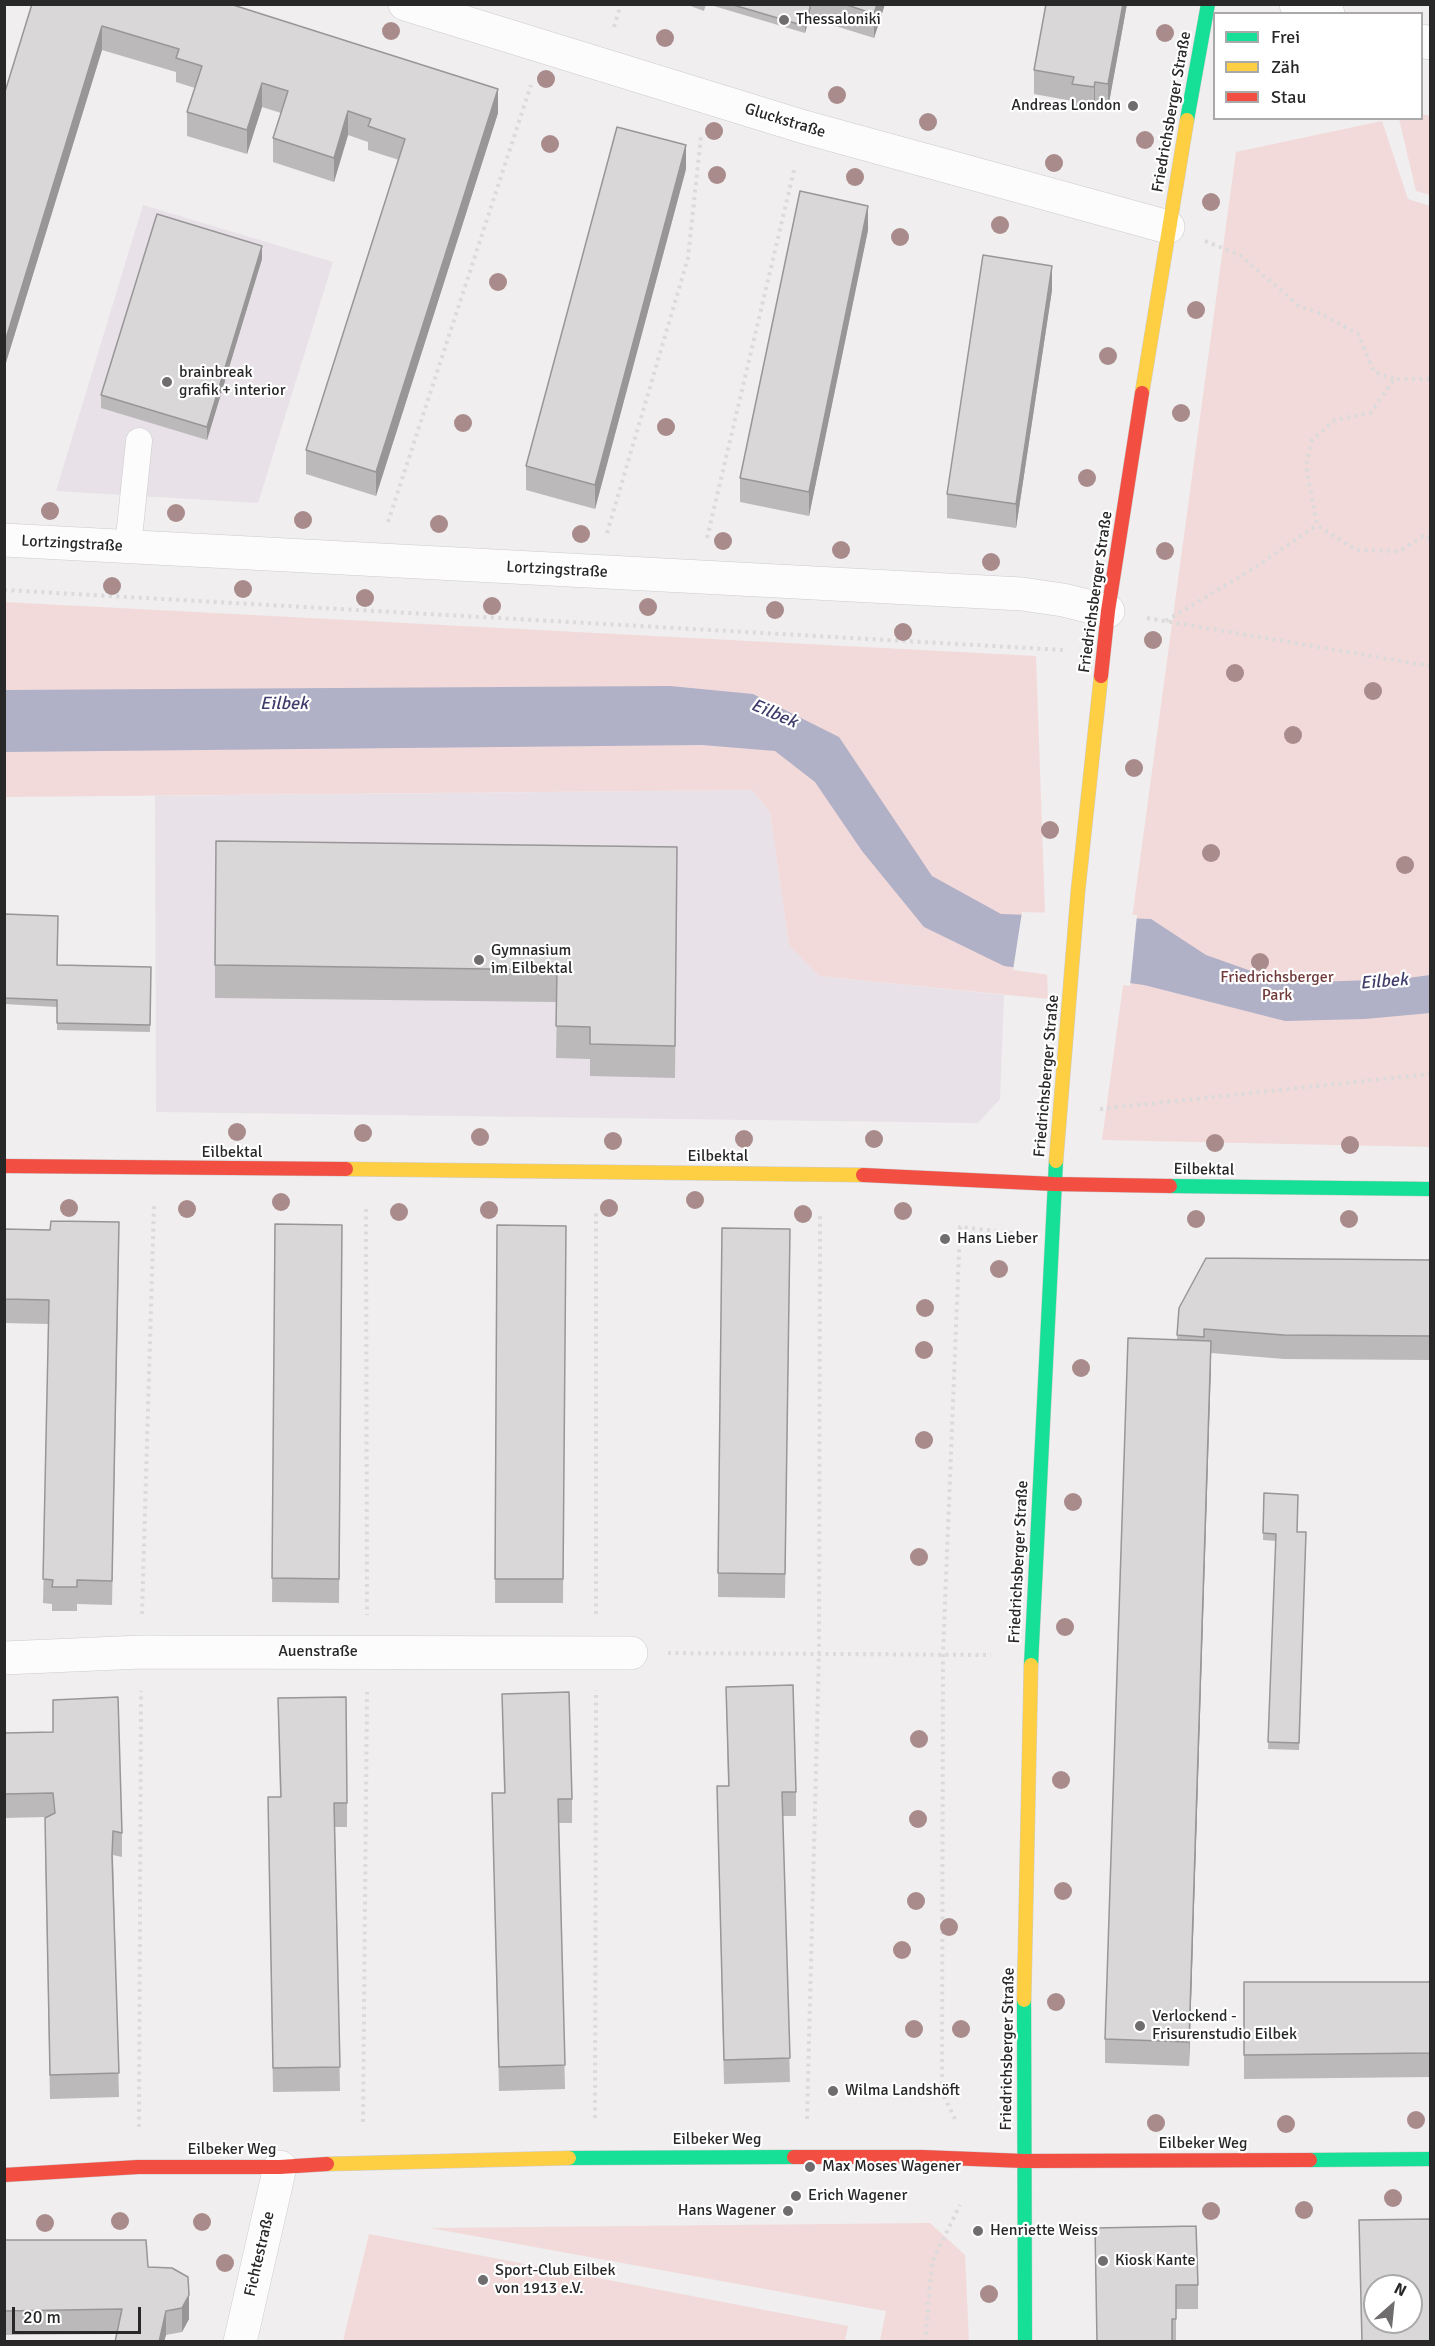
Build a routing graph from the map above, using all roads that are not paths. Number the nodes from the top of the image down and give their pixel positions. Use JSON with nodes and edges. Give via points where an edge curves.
{"nodes":[{"id":1,"x":405,"y":4,"type":"edge"},
{"id":2,"x":1208,"y":4,"type":"edge"},
{"id":3,"x":1296,"y":4,"type":"edge"},
{"id":4,"x":1322,"y":12,"type":"edge"},
{"id":5,"x":1168,"y":227,"type":"junction"},
{"id":6,"x":139,"y":441,"type":"dead end"},
{"id":7,"x":4,"y":540,"type":"edge"},
{"id":8,"x":128,"y":547,"type":"junction"},
{"id":9,"x":1108,"y":611,"type":"junction"},
{"id":10,"x":4,"y":1166,"type":"edge"},
{"id":11,"x":1054,"y":1184,"type":"junction"},
{"id":12,"x":1431,"y":1189,"type":"edge"},
{"id":13,"x":631,"y":1653,"type":"road end"},
{"id":14,"x":4,"y":1658,"type":"edge"},
{"id":15,"x":1431,"y":2159,"type":"edge"},
{"id":16,"x":1024,"y":2161,"type":"junction"},
{"id":17,"x":280,"y":2167,"type":"junction"},
{"id":18,"x":4,"y":2175,"type":"edge"},
{"id":19,"x":240,"y":2342,"type":"edge"},
{"id":20,"x":1025,"y":2342,"type":"edge"}],
"edges":[{"from":1,"to":5,"type":"street","name":"Gluckstraße","via":[[804,127]]},
{"from":2,"to":5,"type":"street","name":"Friedrichsberger Straße"},
{"from":3,"to":4,"type":"street"},
{"from":5,"to":9,"type":"street","name":"Friedrichsberger Straße"},
{"from":6,"to":8,"type":"lane"},
{"from":7,"to":8,"type":"street","name":"Lortzingstraße"},
{"from":8,"to":9,"type":"street","name":"Lortzingstraße","via":[[1022,594]]},
{"from":9,"to":11,"type":"street","name":"Friedrichsberger Straße","via":[[1078,891]]},
{"from":10,"to":11,"type":"street","name":"Eilbektal","via":[[820,1173]]},
{"from":11,"to":12,"type":"street","name":"Eilbektal"},
{"from":11,"to":16,"type":"street","name":"Friedrichsberger Straße","via":[[1031,1656]]},
{"from":13,"to":14,"type":"street","name":"Auenstraße","via":[[141,1652]]},
{"from":15,"to":16,"type":"street","name":"Eilbeker Weg"},
{"from":16,"to":17,"type":"street","name":"Eilbeker Weg","via":[[806,2156],[362,2162]]},
{"from":16,"to":20,"type":"street","name":"Friedrichsberger Straße"},
{"from":17,"to":18,"type":"street","name":"Eilbeker Weg","via":[[138,2167]]},
{"from":17,"to":19,"type":"street","name":"Fichtestraße"}]}
